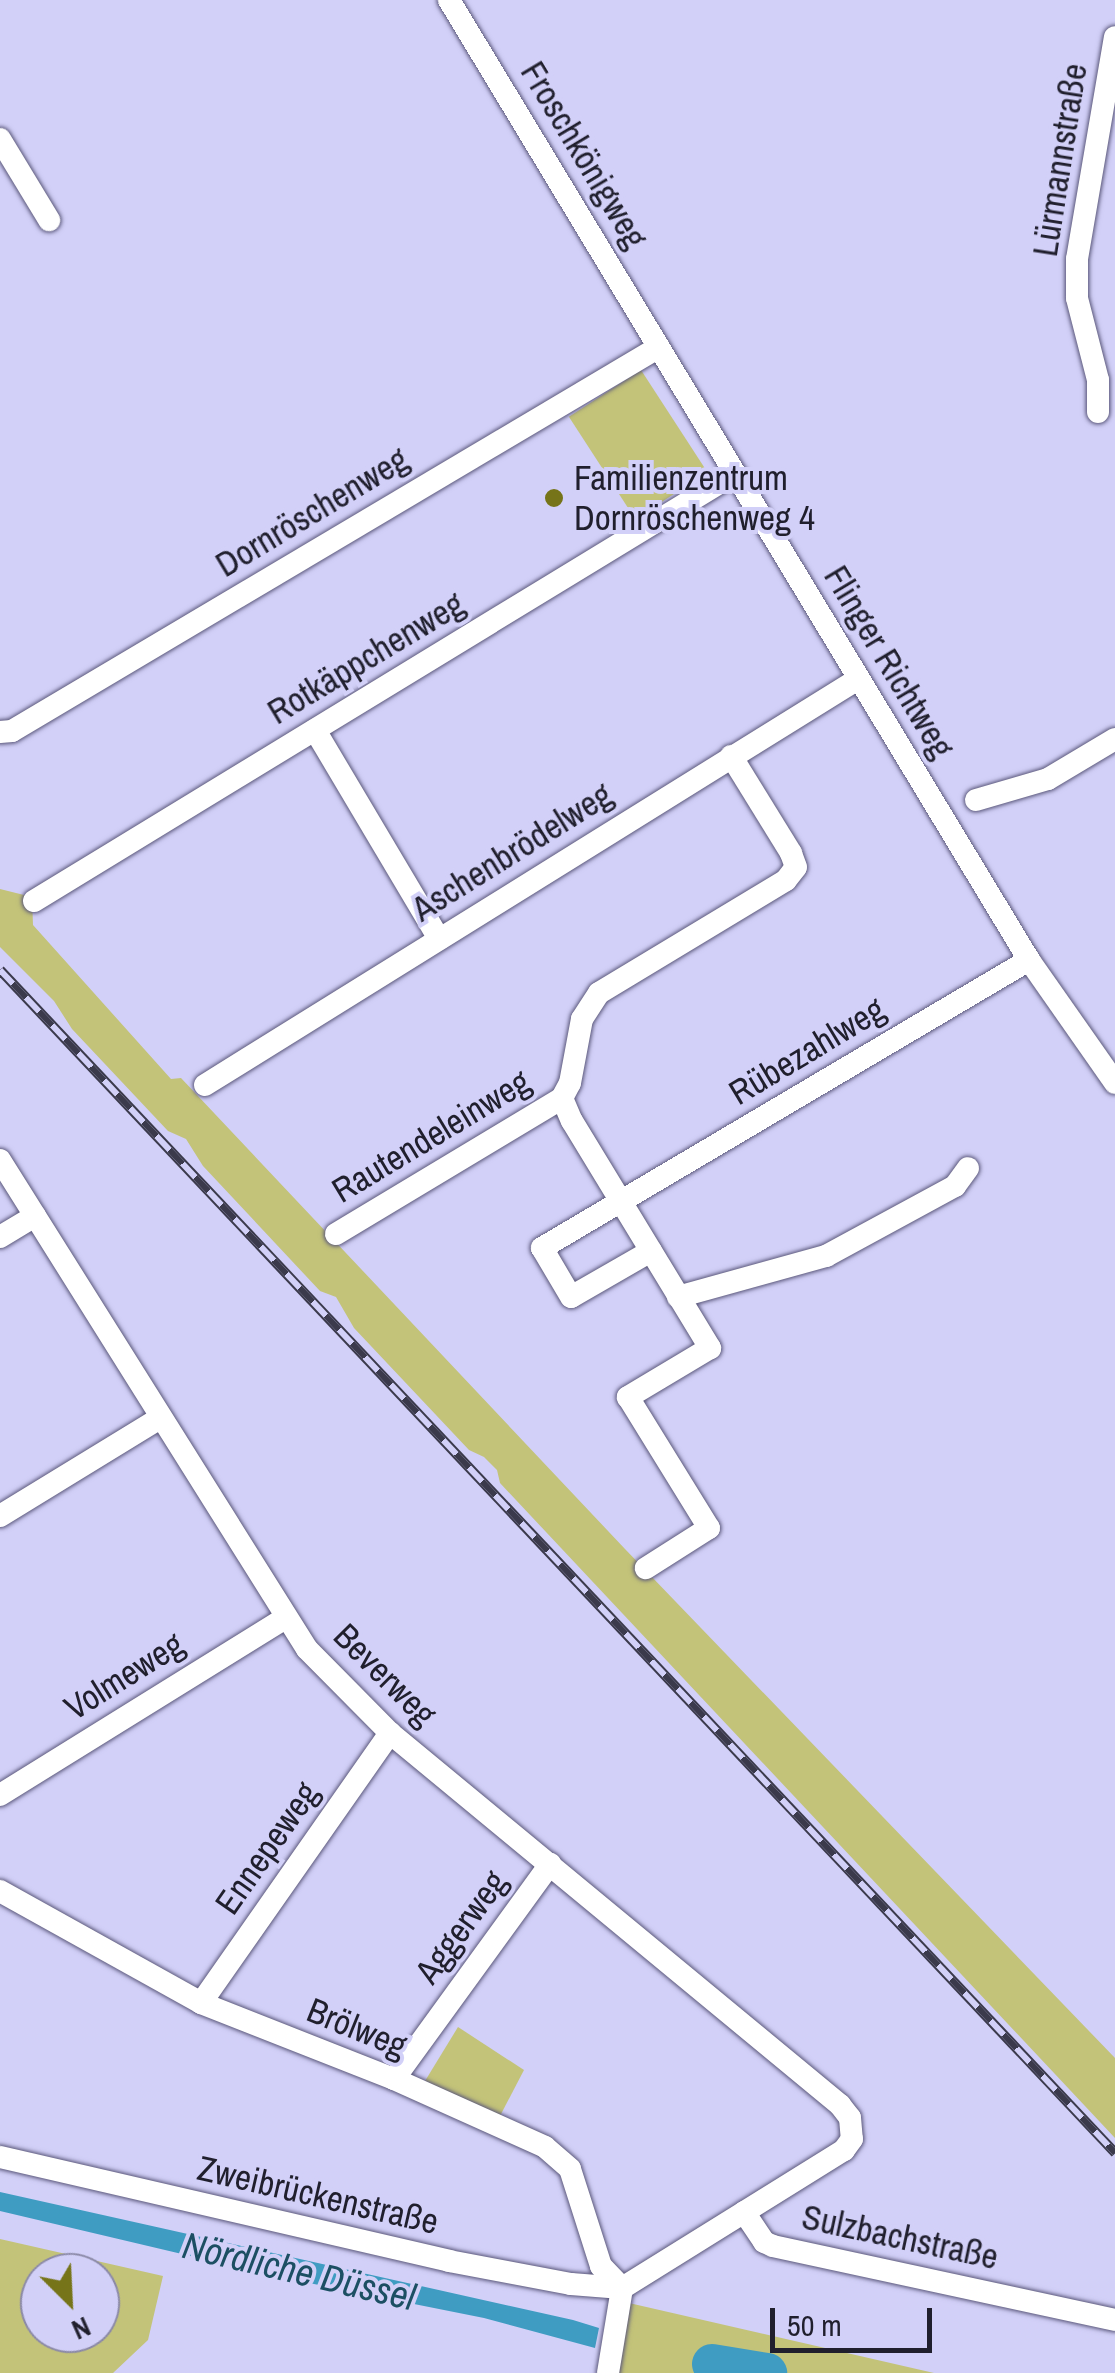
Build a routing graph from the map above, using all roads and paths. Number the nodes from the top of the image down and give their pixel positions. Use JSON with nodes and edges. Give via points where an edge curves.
{"nodes":[{"id":1,"x":449,"y":0,"type":"edge"},
{"id":2,"x":1115,"y":38,"type":"edge"},
{"id":3,"x":0,"y":140,"type":"edge"},
{"id":4,"x":49,"y":220,"type":"dead end"},
{"id":5,"x":659,"y":347,"type":"junction"},
{"id":6,"x":1098,"y":412,"type":"dead end"},
{"id":7,"x":734,"y":474,"type":"junction"},
{"id":8,"x":858,"y":679,"type":"junction"},
{"id":9,"x":314,"y":730,"type":"junction"},
{"id":10,"x":0,"y":732,"type":"edge"},
{"id":11,"x":1115,"y":739,"type":"edge"},
{"id":12,"x":731,"y":756,"type":"junction"},
{"id":13,"x":976,"y":800,"type":"dead end"},
{"id":14,"x":34,"y":901,"type":"dead end"},
{"id":15,"x":439,"y":938,"type":"junction"},
{"id":16,"x":1029,"y":960,"type":"junction"},
{"id":17,"x":1115,"y":1084,"type":"edge"},
{"id":18,"x":205,"y":1086,"type":"dead end"},
{"id":19,"x":562,"y":1098,"type":"junction"},
{"id":20,"x":0,"y":1160,"type":"edge"},
{"id":21,"x":968,"y":1168,"type":"dead end"},
{"id":22,"x":621,"y":1202,"type":"junction"},
{"id":23,"x":35,"y":1216,"type":"junction"},
{"id":24,"x":336,"y":1234,"type":"dead end"},
{"id":25,"x":0,"y":1237,"type":"edge"},
{"id":26,"x":650,"y":1251,"type":"junction"},
{"id":27,"x":678,"y":1297,"type":"junction"},
{"id":28,"x":160,"y":1418,"type":"junction"},
{"id":29,"x":0,"y":1516,"type":"edge"},
{"id":30,"x":646,"y":1568,"type":"dead end"},
{"id":31,"x":285,"y":1618,"type":"junction"},
{"id":32,"x":390,"y":1734,"type":"junction"},
{"id":33,"x":0,"y":1795,"type":"edge"},
{"id":34,"x":550,"y":1864,"type":"junction"},
{"id":35,"x":0,"y":1891,"type":"edge"},
{"id":36,"x":201,"y":2003,"type":"junction"},
{"id":37,"x":394,"y":2079,"type":"junction"},
{"id":38,"x":852,"y":2124,"type":"joint"},
{"id":39,"x":0,"y":2158,"type":"edge"},
{"id":40,"x":744,"y":2212,"type":"junction"},
{"id":41,"x":622,"y":2288,"type":"junction"},
{"id":42,"x":1115,"y":2320,"type":"edge"},
{"id":43,"x":612,"y":2352,"type":"edge"}],
"edges":[{"from":1,"to":5,"type":"street","name":"Froschkönigweg"},
{"from":2,"to":6,"type":"street","name":"Lürmannstraße","via":[[1077,259],[1077,298],[1098,380]]},
{"from":3,"to":4,"type":"street"},
{"from":5,"to":7,"type":"street","name":"Flinger Richtweg"},
{"from":5,"to":10,"type":"street","name":"Dornröschenweg","via":[[12,731]]},
{"from":7,"to":8,"type":"street","name":"Flinger Richtweg"},
{"from":7,"to":9,"type":"street","name":"Rotkäppchenweg"},
{"from":8,"to":12,"type":"street","name":"Aschenbrödelweg"},
{"from":8,"to":16,"type":"street","name":"Flinger Richtweg"},
{"from":9,"to":14,"type":"street","name":"Rotkäppchenweg"},
{"from":9,"to":15,"type":"street"},
{"from":11,"to":13,"type":"street","via":[[1048,779]]},
{"from":12,"to":15,"type":"street","name":"Aschenbrödelweg"},
{"from":12,"to":19,"type":"street","name":"Rautendeleinweg","via":[[796,867],[786,880],[599,993],[582,1018]]},
{"from":15,"to":18,"type":"street","name":"Aschenbrödelweg"},
{"from":16,"to":17,"type":"street","name":"Flinger Richtweg"},
{"from":16,"to":22,"type":"street","name":"Rübezahlweg"},
{"from":19,"to":22,"type":"street","name":"Rautendeleinweg"},
{"from":19,"to":24,"type":"street","name":"Rautendeleinweg"},
{"from":20,"to":23,"type":"street","name":"Beverweg"},
{"from":21,"to":27,"type":"street","via":[[955,1186],[826,1256]]},
{"from":22,"to":26,"type":"street","name":"Rautendeleinweg"},
{"from":22,"to":26,"type":"street","name":"Rübezahlweg","via":[[542,1248],[571,1297]]},
{"from":23,"to":25,"type":"street"},
{"from":23,"to":28,"type":"street","name":"Beverweg"},
{"from":26,"to":27,"type":"street","name":"Rautendeleinweg"},
{"from":27,"to":30,"type":"street","name":"Rautendeleinweg","via":[[710,1348],[628,1397],[709,1528]]},
{"from":28,"to":29,"type":"street"},
{"from":28,"to":31,"type":"street","name":"Beverweg"},
{"from":31,"to":32,"type":"street","name":"Beverweg"},
{"from":31,"to":33,"type":"street","name":"Volmeweg"},
{"from":32,"to":34,"type":"street","name":"Beverweg"},
{"from":32,"to":36,"type":"street","name":"Ennepeweg"},
{"from":34,"to":37,"type":"street","name":"Aggerweg"},
{"from":34,"to":38,"type":"street","name":"Beverweg","via":[[840,2105]]},
{"from":35,"to":36,"type":"street","name":"Brölweg"},
{"from":36,"to":37,"type":"street","name":"Brölweg"},
{"from":37,"to":41,"type":"street","name":"Brölweg","via":[[562,2159],[576,2182],[601,2266]]},
{"from":38,"to":40,"type":"street","name":"Sulzbachstraße","via":[[844,2150]]},
{"from":39,"to":41,"type":"street","name":"Zweibrückenstraße","via":[[449,2261]]},
{"from":40,"to":41,"type":"street","name":"Sulzbachstraße"},
{"from":40,"to":42,"type":"street","name":"Sulzbachstraße","via":[[773,2246]]},
{"from":41,"to":43,"type":"street"}]}
